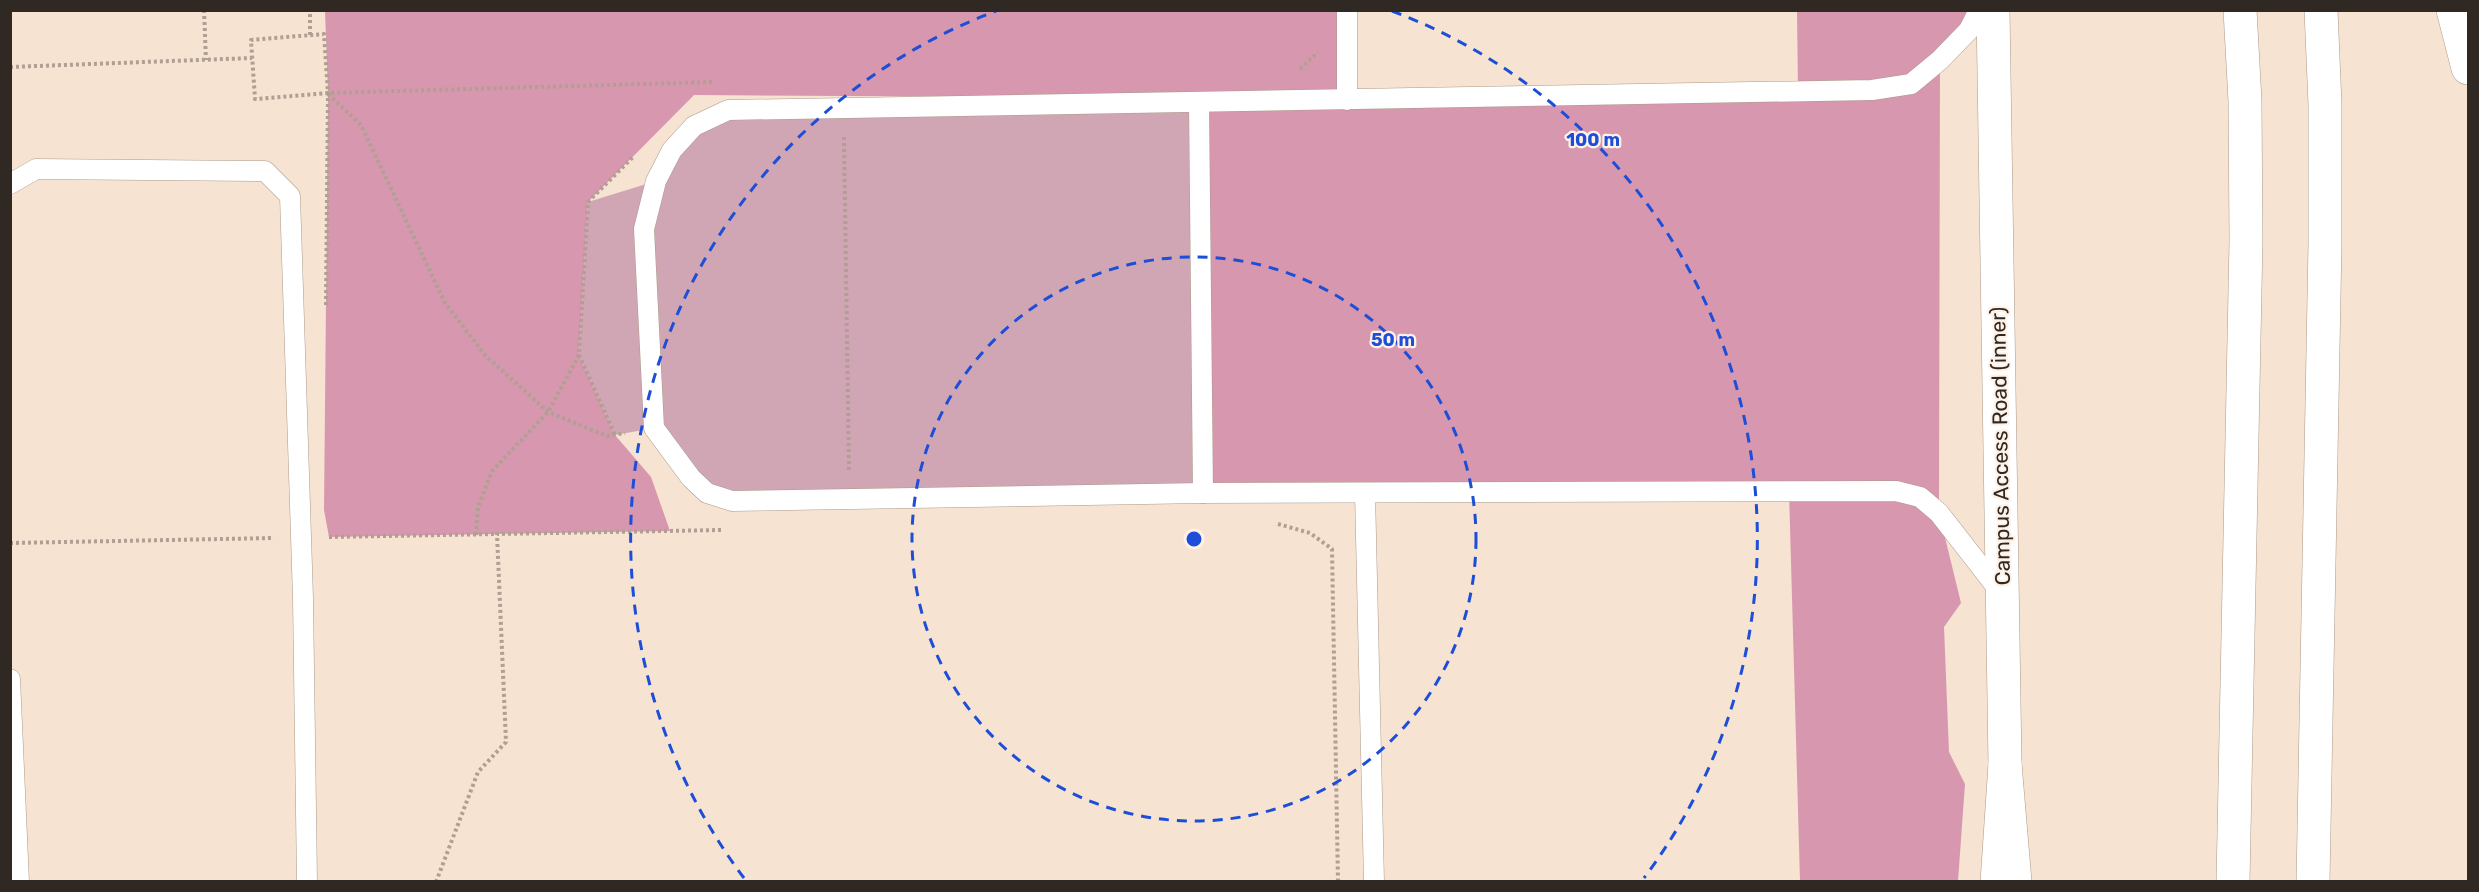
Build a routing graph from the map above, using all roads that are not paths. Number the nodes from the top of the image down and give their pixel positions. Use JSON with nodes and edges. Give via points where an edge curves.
{"nodes":[{"id":1,"x":1347,"y":10,"type":"edge"},
{"id":2,"x":1979,"y":10,"type":"edge"},
{"id":3,"x":1993,"y":10,"type":"edge"},
{"id":4,"x":2240,"y":10,"type":"edge"},
{"id":5,"x":2321,"y":10,"type":"edge"},
{"id":6,"x":2453,"y":10,"type":"edge"},
{"id":7,"x":2469,"y":68,"type":"edge"},
{"id":8,"x":1347,"y":100,"type":"junction"},
{"id":9,"x":1199,"y":102,"type":"junction"},
{"id":10,"x":10,"y":184,"type":"edge"},
{"id":11,"x":1365,"y":493,"type":"junction"},
{"id":12,"x":1203,"y":494,"type":"junction"},
{"id":13,"x":2003,"y":595,"type":"junction"},
{"id":14,"x":10,"y":679,"type":"edge"},
{"id":15,"x":2005,"y":764,"type":"junction"},
{"id":16,"x":19,"y":882,"type":"edge"},
{"id":17,"x":307,"y":882,"type":"edge"},
{"id":18,"x":1374,"y":882,"type":"edge"},
{"id":19,"x":1997,"y":882,"type":"edge"},
{"id":20,"x":2015,"y":882,"type":"edge"},
{"id":21,"x":2233,"y":882,"type":"edge"},
{"id":22,"x":2313,"y":882,"type":"edge"}],
"edges":[{"from":1,"to":8,"type":"lane"},
{"from":2,"to":8,"type":"lane","via":[[1969,30],[1911,84],[1872,90]]},
{"from":3,"to":13,"type":"main road","name":"Campus Access Road (inner)"},
{"from":4,"to":21,"type":"main road","via":[[2246,241]]},
{"from":5,"to":22,"type":"main road","via":[[2325,243]]},
{"from":6,"to":7,"type":"main road"},
{"from":8,"to":9,"type":"lane"},
{"from":9,"to":12,"type":"lane"},
{"from":9,"to":12,"type":"lane","via":[[728,110],[694,126],[672,150],[656,181],[644,229],[654,428],[707,493],[732,501]]},
{"from":10,"to":17,"type":"lane","via":[[36,169],[265,171],[290,196]]},
{"from":11,"to":12,"type":"lane"},
{"from":11,"to":13,"type":"lane","via":[[1896,491],[1920,497],[1939,513]]},
{"from":11,"to":18,"type":"lane"},
{"from":13,"to":15,"type":"main road","name":"Campus Access Road (inner)"},
{"from":14,"to":16,"type":"lane"},
{"from":15,"to":19,"type":"main road","name":"Campus Access Road (inner)"},
{"from":15,"to":20,"type":"main road"}]}
